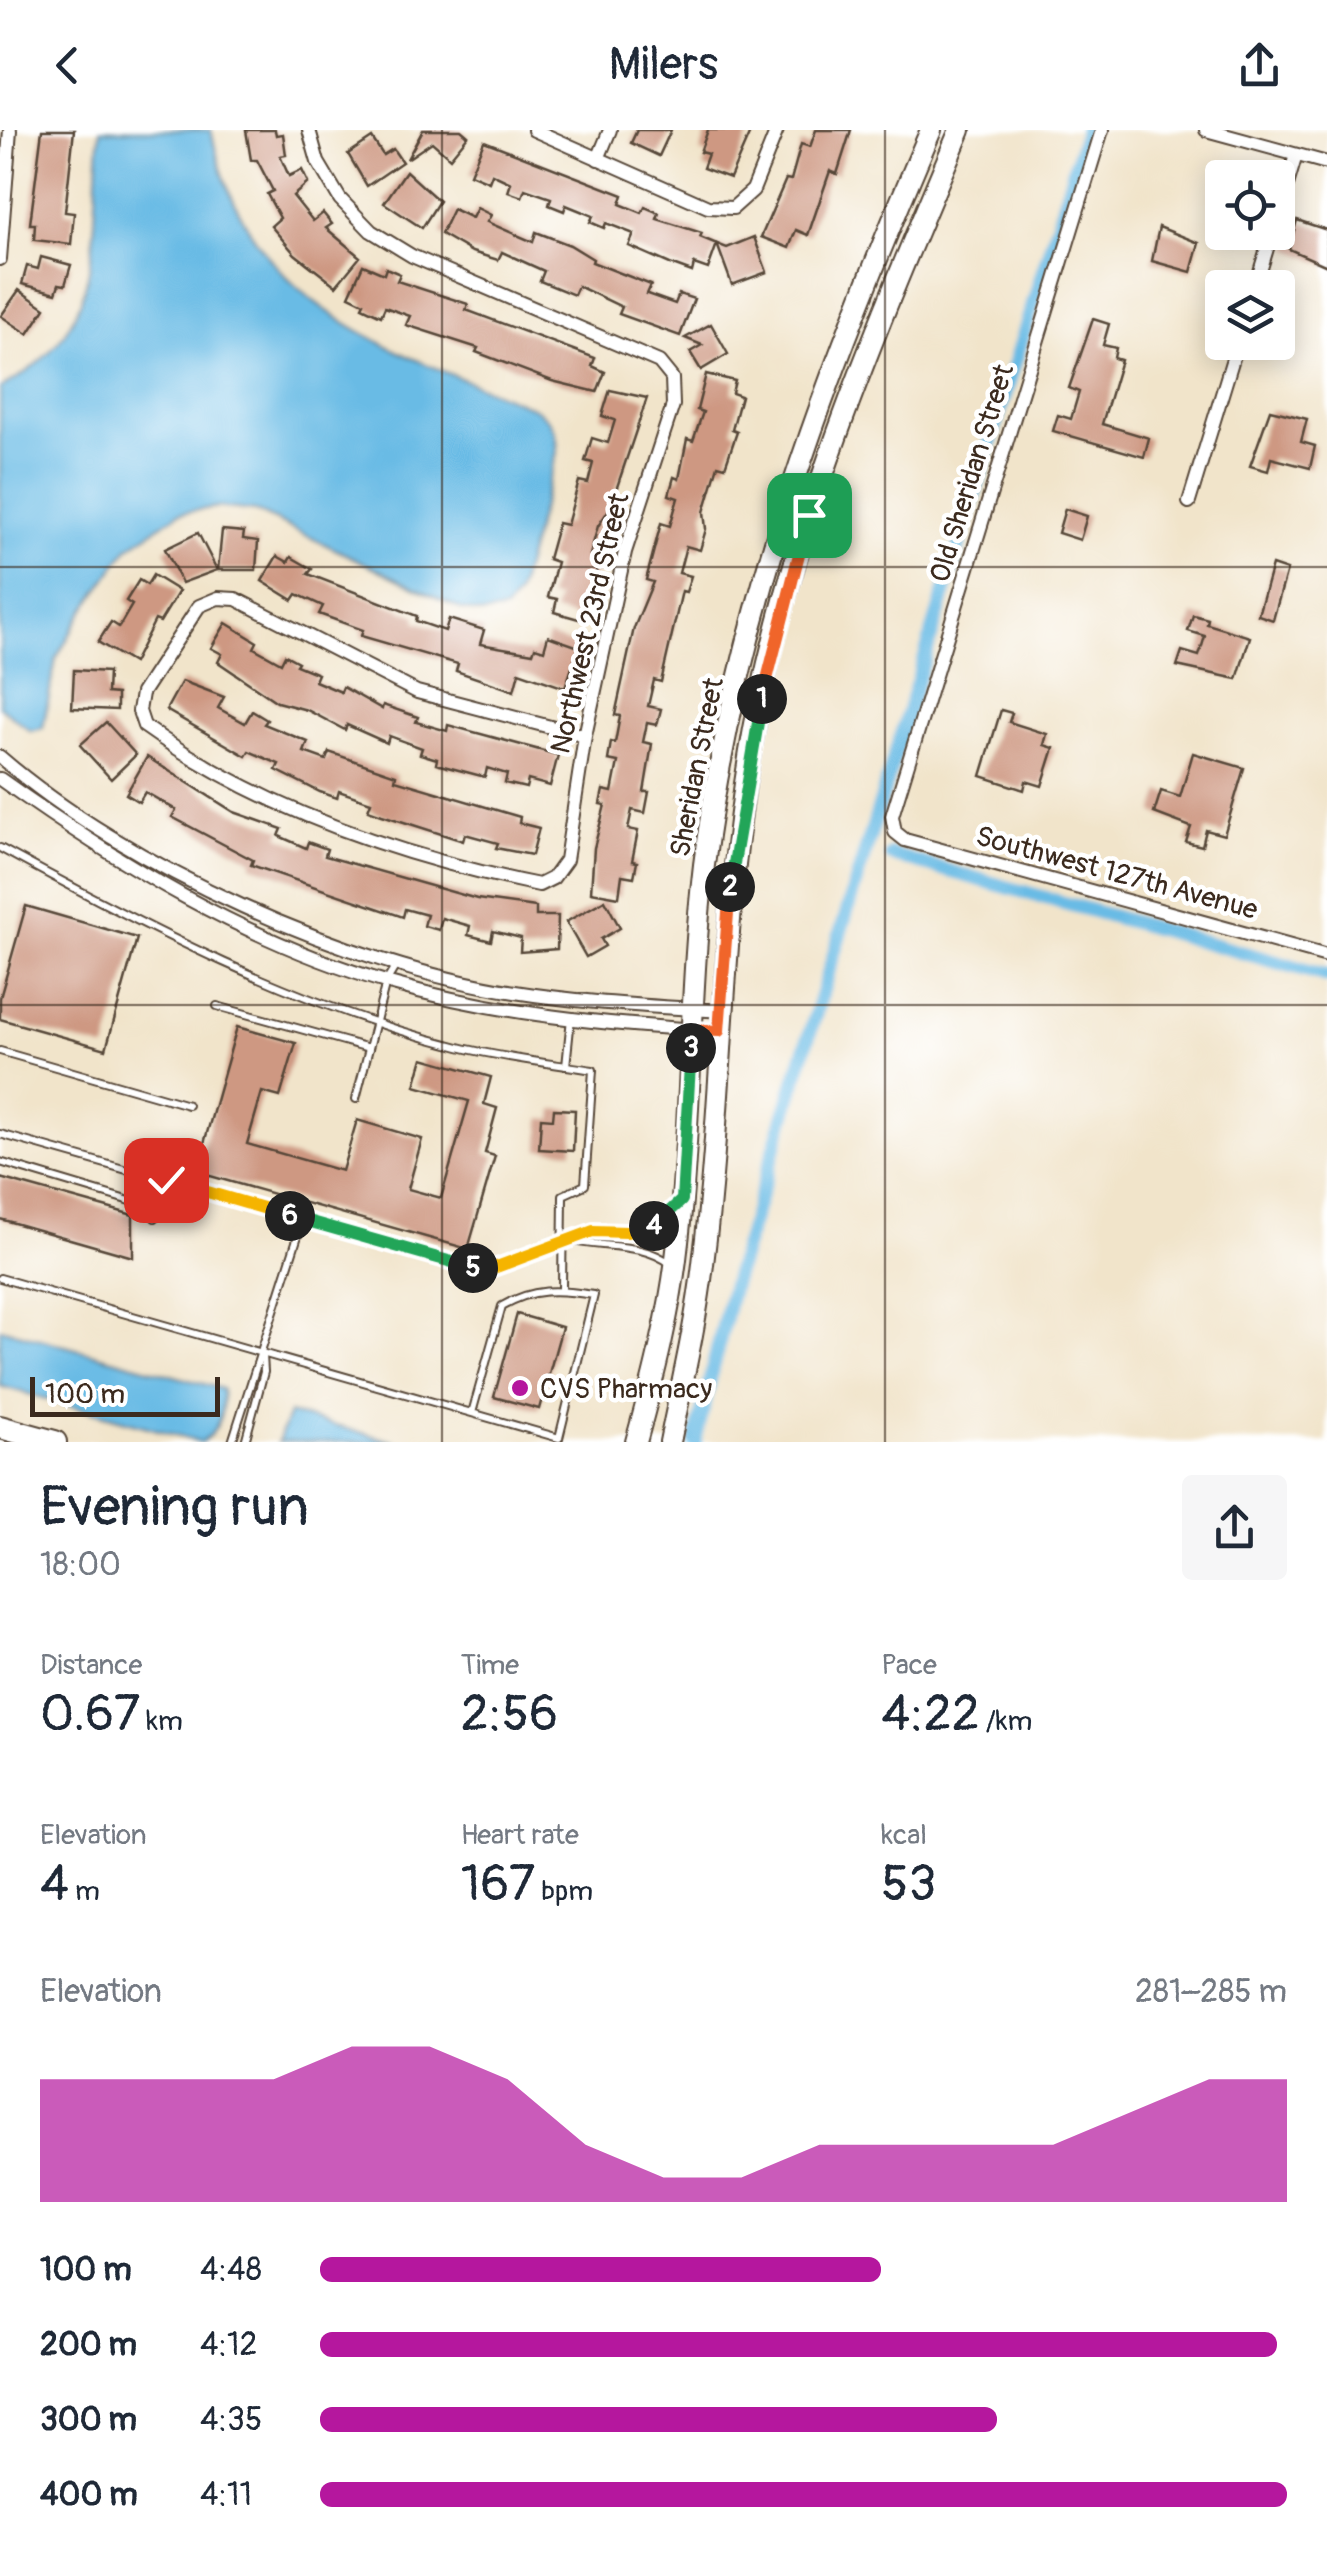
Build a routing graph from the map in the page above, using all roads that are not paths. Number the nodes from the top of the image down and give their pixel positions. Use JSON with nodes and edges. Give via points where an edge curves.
{"nodes":[{"id":1,"x":309,"y":130,"type":"edge"},
{"id":2,"x":534,"y":130,"type":"edge"},
{"id":3,"x":610,"y":130,"type":"edge"},
{"id":4,"x":777,"y":130,"type":"edge"},
{"id":5,"x":931,"y":130,"type":"edge"},
{"id":6,"x":960,"y":130,"type":"edge"},
{"id":7,"x":1102,"y":130,"type":"edge"},
{"id":8,"x":1206,"y":130,"type":"edge"},
{"id":9,"x":6,"y":136,"type":"edge"},
{"id":10,"x":1296,"y":155,"type":"junction"},
{"id":11,"x":598,"y":159,"type":"junction"},
{"id":12,"x":1294,"y":160,"type":"edge"},
{"id":13,"x":1327,"y":163,"type":"edge"},
{"id":14,"x":0,"y":259,"type":"edge"},
{"id":15,"x":1232,"y":360,"type":"edge"},
{"id":16,"x":1189,"y":502,"type":"dead end"},
{"id":17,"x":585,"y":736,"type":"junction"},
{"id":18,"x":4,"y":761,"type":"edge"},
{"id":19,"x":0,"y":780,"type":"edge"},
{"id":20,"x":895,"y":832,"type":"joint"},
{"id":21,"x":0,"y":848,"type":"edge"},
{"id":22,"x":1327,"y":956,"type":"edge"},
{"id":23,"x":397,"y":963,"type":"junction"},
{"id":24,"x":386,"y":982,"type":"junction"},
{"id":25,"x":218,"y":1006,"type":"dead end"},
{"id":26,"x":571,"y":1018,"type":"junction"},
{"id":27,"x":692,"y":1019,"type":"junction"},
{"id":28,"x":719,"y":1021,"type":"junction"},
{"id":29,"x":376,"y":1023,"type":"junction"},
{"id":30,"x":369,"y":1048,"type":"junction"},
{"id":31,"x":0,"y":1051,"type":"edge"},
{"id":32,"x":566,"y":1066,"type":"junction"},
{"id":33,"x":356,"y":1099,"type":"dead end"},
{"id":34,"x":188,"y":1104,"type":"dead end"},
{"id":35,"x":0,"y":1134,"type":"edge"},
{"id":36,"x":0,"y":1162,"type":"edge"},
{"id":37,"x":682,"y":1200,"type":"junction"},
{"id":38,"x":155,"y":1218,"type":"dead end"},
{"id":39,"x":303,"y":1220,"type":"junction"},
{"id":40,"x":563,"y":1239,"type":"junction"},
{"id":41,"x":676,"y":1268,"type":"junction"},
{"id":42,"x":0,"y":1278,"type":"edge"},
{"id":43,"x":562,"y":1289,"type":"junction"},
{"id":44,"x":263,"y":1354,"type":"junction"},
{"id":45,"x":472,"y":1413,"type":"junction"},
{"id":46,"x":0,"y":1427,"type":"edge"},
{"id":47,"x":54,"y":1442,"type":"edge"},
{"id":48,"x":232,"y":1442,"type":"edge"},
{"id":49,"x":245,"y":1442,"type":"edge"},
{"id":50,"x":636,"y":1442,"type":"edge"},
{"id":51,"x":670,"y":1442,"type":"edge"}],
"edges":[{"from":1,"to":17,"type":"street","name":"Northwest 23rd Street","via":[[340,199],[371,232],[412,256],[660,362],[672,378],[673,405],[625,552]]},
{"from":2,"to":11,"type":"street"},
{"from":3,"to":11,"type":"street"},
{"from":4,"to":11,"type":"street","via":[[753,190],[733,208],[708,207]]},
{"from":5,"to":27,"type":"main road","name":"Sheridan Street","via":[[831,368],[786,499],[731,714],[704,865]]},
{"from":6,"to":28,"type":"main road","name":"Sheridan Street","via":[[856,379],[809,515],[754,726]]},
{"from":7,"to":20,"type":"street","name":"Old Sheridan Street","via":[[892,816]]},
{"from":8,"to":10,"type":"street"},
{"from":9,"to":14,"type":"street"},
{"from":10,"to":12,"type":"street"},
{"from":10,"to":13,"type":"street"},
{"from":15,"to":16,"type":"street"},
{"from":17,"to":17,"type":"street","name":"Northwest 23rd Street","via":[[417,692],[236,599],[199,606],[142,693],[139,711],[144,726],[169,744],[352,834],[539,885],[566,860]]},
{"from":18,"to":19,"type":"lane"},
{"from":18,"to":23,"type":"street","via":[[144,856],[280,920]]},
{"from":19,"to":24,"type":"street","via":[[207,908]]},
{"from":20,"to":22,"type":"street","name":"Southwest 127th Avenue"},
{"from":21,"to":29,"type":"lane","via":[[199,954]]},
{"from":23,"to":24,"type":"lane"},
{"from":23,"to":27,"type":"street","via":[[514,992]]},
{"from":24,"to":26,"type":"street"},
{"from":24,"to":29,"type":"lane"},
{"from":25,"to":30,"type":"lane"},
{"from":26,"to":27,"type":"street"},
{"from":26,"to":32,"type":"lane"},
{"from":27,"to":28,"type":"street"},
{"from":27,"to":28,"type":"street"},
{"from":27,"to":37,"type":"main road","name":"Sheridan Street"},
{"from":28,"to":51,"type":"main road","name":"Sheridan Street","via":[[703,1266]]},
{"from":29,"to":30,"type":"lane"},
{"from":29,"to":32,"type":"lane","via":[[462,1048]]},
{"from":30,"to":33,"type":"lane"},
{"from":31,"to":34,"type":"lane"},
{"from":32,"to":40,"type":"lane","via":[[593,1070],[585,1185],[563,1195]]},
{"from":35,"to":39,"type":"lane"},
{"from":36,"to":38,"type":"lane","via":[[140,1204]]},
{"from":37,"to":40,"type":"lane","via":[[645,1230]]},
{"from":37,"to":41,"type":"main road","name":"Sheridan Street"},
{"from":39,"to":40,"type":"lane","via":[[483,1272]]},
{"from":39,"to":44,"type":"lane"},
{"from":40,"to":41,"type":"lane","via":[[648,1250]]},
{"from":40,"to":43,"type":"lane"},
{"from":41,"to":50,"type":"main road","name":"Sheridan Street"},
{"from":42,"to":44,"type":"lane"},
{"from":43,"to":45,"type":"lane","via":[[526,1292],[502,1306]]},
{"from":43,"to":45,"type":"lane","via":[[594,1295],[559,1438]]},
{"from":44,"to":45,"type":"lane"},
{"from":44,"to":48,"type":"lane"},
{"from":44,"to":49,"type":"lane"},
{"from":46,"to":47,"type":"highway"}]}
